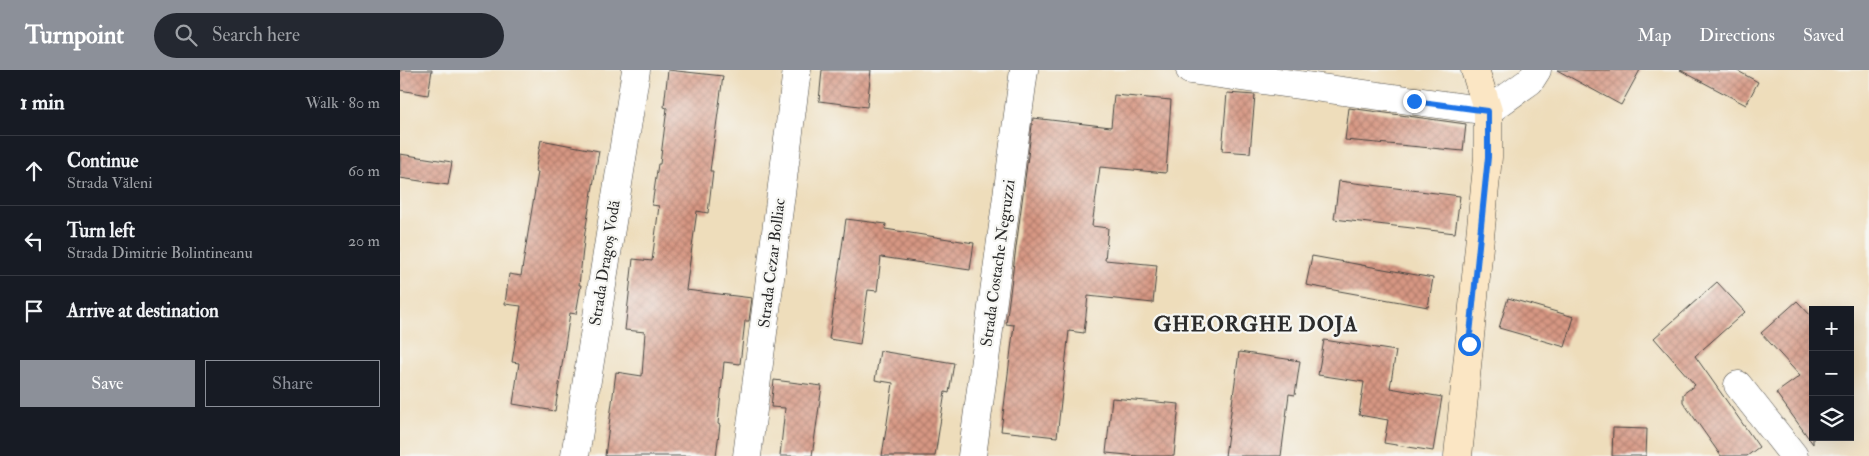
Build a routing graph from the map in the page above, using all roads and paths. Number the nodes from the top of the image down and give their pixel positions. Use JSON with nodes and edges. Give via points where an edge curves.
{"nodes":[{"id":1,"x":636,"y":70,"type":"edge"},
{"id":2,"x":797,"y":70,"type":"edge"},
{"id":3,"x":1024,"y":70,"type":"edge"},
{"id":4,"x":1190,"y":70,"type":"edge"},
{"id":5,"x":1475,"y":70,"type":"edge"},
{"id":6,"x":1537,"y":70,"type":"edge"},
{"id":7,"x":1488,"y":111,"type":"junction"},
{"id":8,"x":1738,"y":385,"type":"dead end"},
{"id":9,"x":575,"y":456,"type":"edge"},
{"id":10,"x":747,"y":456,"type":"edge"},
{"id":11,"x":972,"y":456,"type":"edge"},
{"id":12,"x":1458,"y":456,"type":"edge"},
{"id":13,"x":1794,"y":456,"type":"edge"}],
"edges":[{"from":1,"to":9,"type":"street","name":"Strada Dragoș Vodă"},
{"from":2,"to":10,"type":"street","name":"Strada Cezar Bolliac"},
{"from":3,"to":11,"type":"street","name":"Strada Costache Negruzzi"},
{"from":4,"to":7,"type":"street"},
{"from":5,"to":7,"type":"main road"},
{"from":6,"to":7,"type":"street","via":[[1530,81]]},
{"from":7,"to":12,"type":"main road","via":[[1486,185]]},
{"from":8,"to":13,"type":"street"}]}
